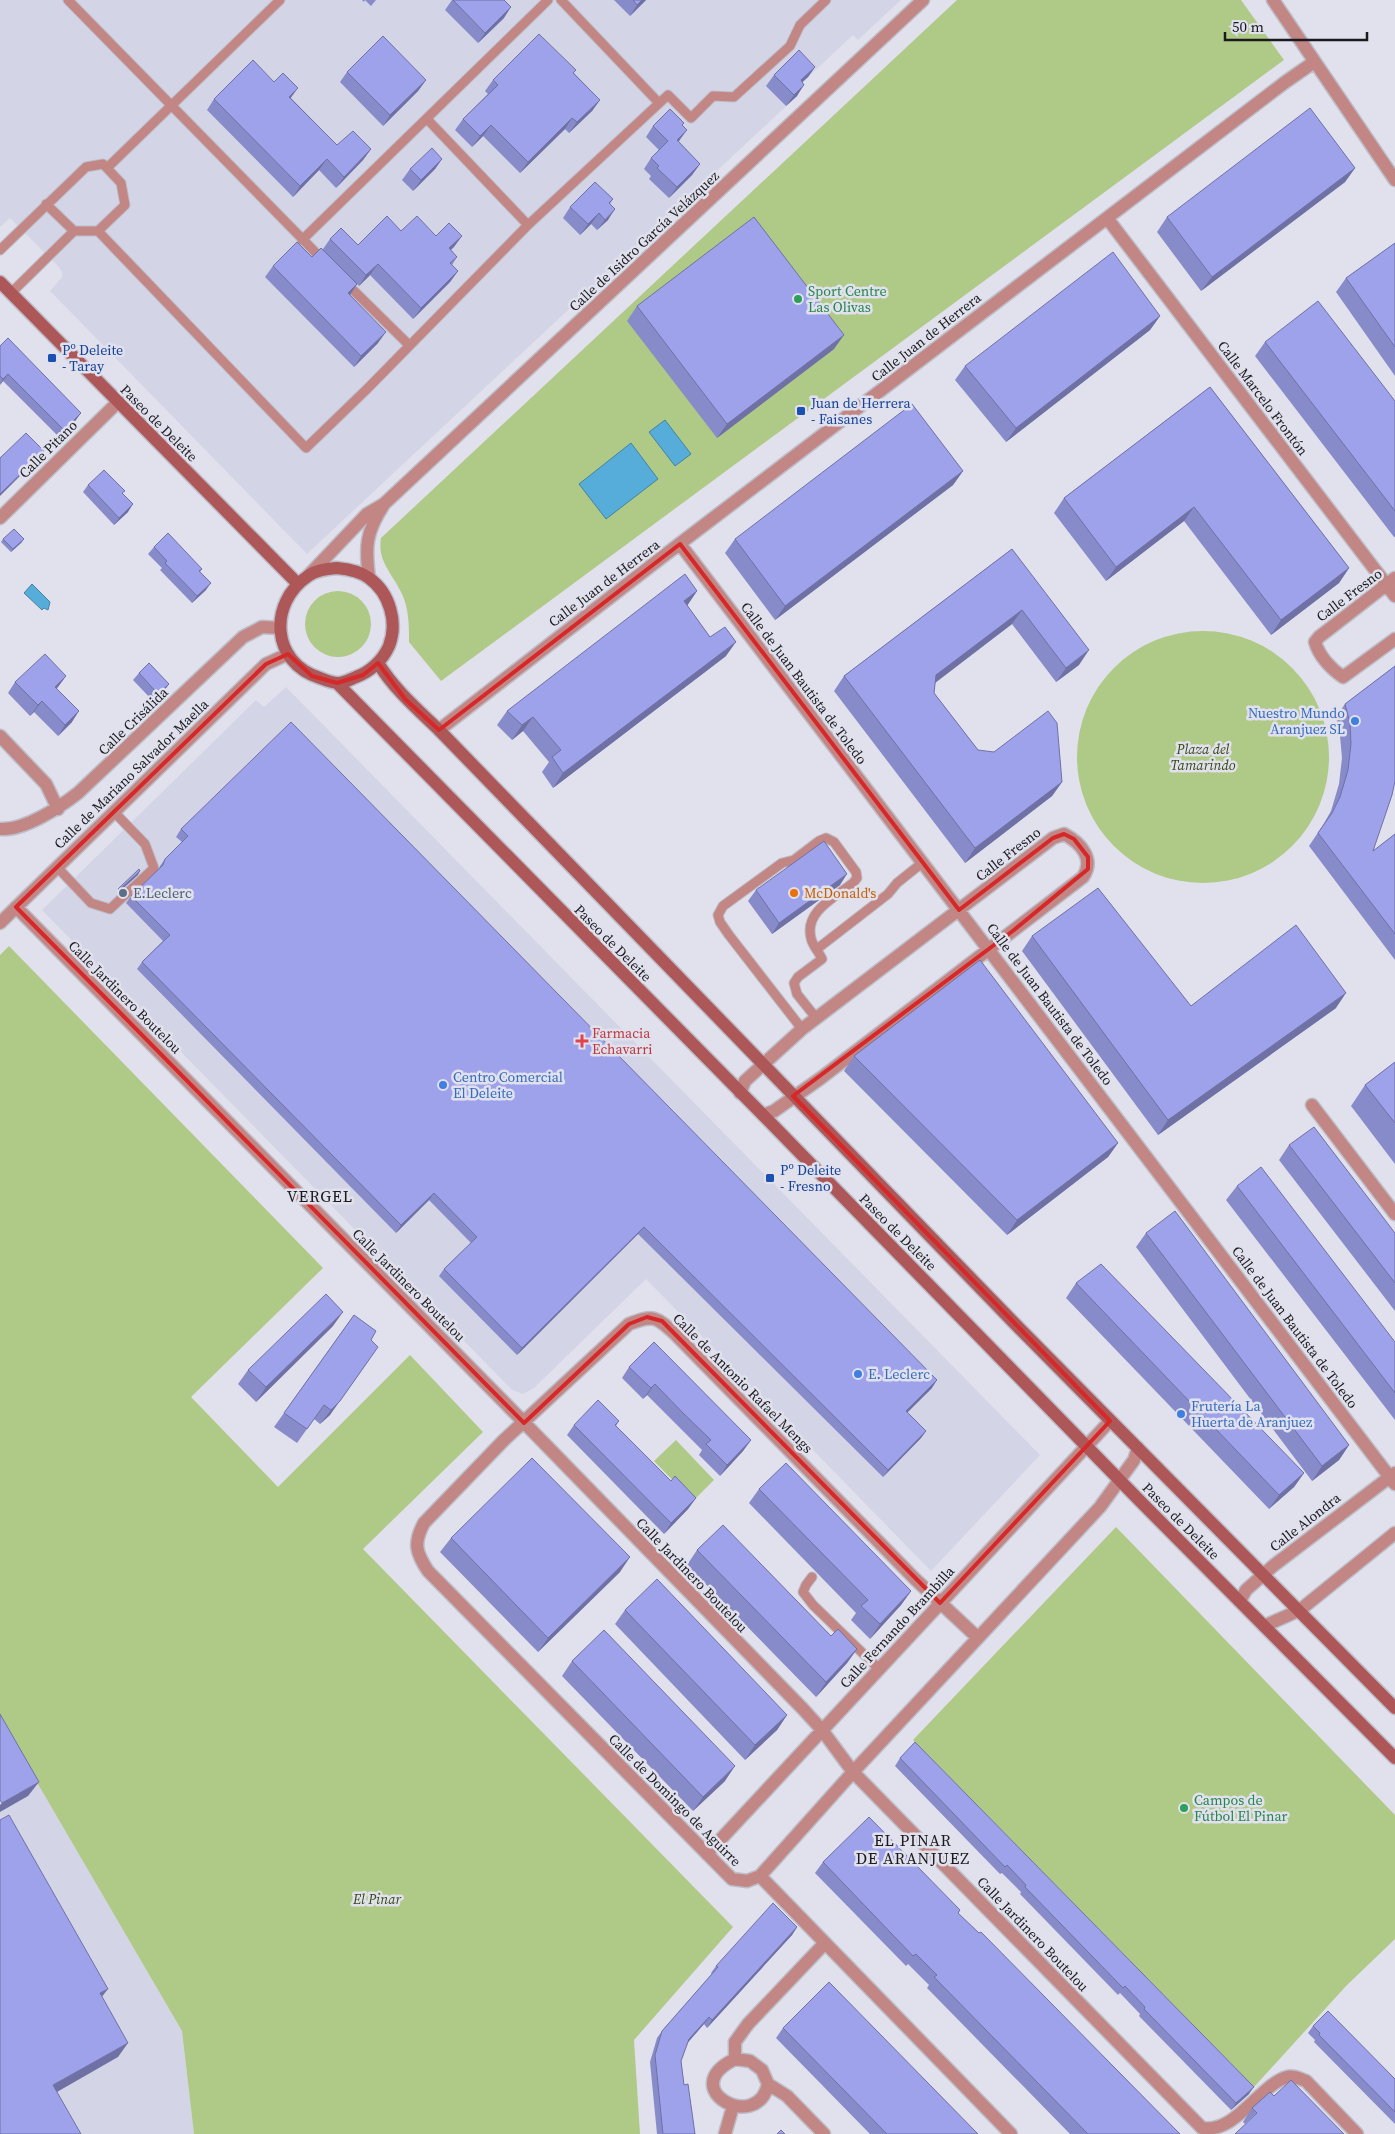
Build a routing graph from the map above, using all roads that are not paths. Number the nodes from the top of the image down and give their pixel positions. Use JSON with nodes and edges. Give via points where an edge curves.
{"nodes":[{"id":1,"x":68,"y":0,"type":"edge"},
{"id":2,"x":280,"y":0,"type":"edge"},
{"id":3,"x":548,"y":0,"type":"edge"},
{"id":4,"x":560,"y":0,"type":"edge"},
{"id":5,"x":826,"y":0,"type":"edge"},
{"id":6,"x":923,"y":0,"type":"edge"},
{"id":7,"x":1273,"y":0,"type":"edge"},
{"id":8,"x":1314,"y":62,"type":"junction"},
{"id":9,"x":659,"y":103,"type":"junction"},
{"id":10,"x":171,"y":107,"type":"junction"},
{"id":11,"x":427,"y":119,"type":"junction"},
{"id":12,"x":107,"y":168,"type":"junction"},
{"id":13,"x":1393,"y":173,"type":"edge"},
{"id":14,"x":46,"y":204,"type":"junction"},
{"id":15,"x":1107,"y":218,"type":"junction"},
{"id":16,"x":528,"y":225,"type":"junction"},
{"id":17,"x":74,"y":231,"type":"junction"},
{"id":18,"x":98,"y":231,"type":"junction"},
{"id":19,"x":302,"y":240,"type":"junction"},
{"id":20,"x":0,"y":250,"type":"edge"},
{"id":21,"x":331,"y":268,"type":"edge"},
{"id":22,"x":338,"y":275,"type":"edge"},
{"id":23,"x":0,"y":282,"type":"edge"},
{"id":24,"x":11,"y":293,"type":"junction"},
{"id":25,"x":409,"y":345,"type":"junction"},
{"id":26,"x":118,"y":402,"type":"junction"},
{"id":27,"x":384,"y":504,"type":"junction"},
{"id":28,"x":0,"y":518,"type":"edge"},
{"id":29,"x":680,"y":544,"type":"junction"},
{"id":30,"x":309,"y":575,"type":"junction"},
{"id":31,"x":369,"y":577,"type":"junction"},
{"id":32,"x":1391,"y":581,"type":"edge"},
{"id":33,"x":298,"y":584,"type":"junction"},
{"id":34,"x":1395,"y":596,"type":"edge"},
{"id":35,"x":280,"y":628,"type":"junction"},
{"id":36,"x":1395,"y":639,"type":"edge"},
{"id":37,"x":288,"y":654,"type":"junction"},
{"id":38,"x":378,"y":663,"type":"junction"},
{"id":39,"x":337,"y":683,"type":"junction"},
{"id":40,"x":439,"y":730,"type":"junction"},
{"id":41,"x":0,"y":736,"type":"edge"},
{"id":42,"x":58,"y":809,"type":"junction"},
{"id":43,"x":115,"y":813,"type":"junction"},
{"id":44,"x":0,"y":829,"type":"edge"},
{"id":45,"x":922,"y":863,"type":"junction"},
{"id":46,"x":57,"y":867,"type":"junction"},
{"id":47,"x":16,"y":906,"type":"junction"},
{"id":48,"x":959,"y":910,"type":"junction"},
{"id":49,"x":0,"y":923,"type":"edge"},
{"id":50,"x":817,"y":949,"type":"junction"},
{"id":51,"x":989,"y":949,"type":"junction"},
{"id":52,"x":817,"y":1019,"type":"junction"},
{"id":53,"x":802,"y":1030,"type":"junction"},
{"id":54,"x":762,"y":1064,"type":"junction"},
{"id":55,"x":740,"y":1093,"type":"junction"},
{"id":56,"x":793,"y":1096,"type":"junction"},
{"id":57,"x":1312,"y":1105,"type":"dead end"},
{"id":58,"x":763,"y":1115,"type":"junction"},
{"id":59,"x":1395,"y":1214,"type":"edge"},
{"id":60,"x":1110,"y":1421,"type":"junction"},
{"id":61,"x":524,"y":1423,"type":"junction"},
{"id":62,"x":1087,"y":1446,"type":"junction"},
{"id":63,"x":1138,"y":1448,"type":"junction"},
{"id":64,"x":1393,"y":1478,"type":"edge"},
{"id":65,"x":1119,"y":1480,"type":"junction"},
{"id":66,"x":1395,"y":1534,"type":"edge"},
{"id":67,"x":417,"y":1544,"type":"joint"},
{"id":68,"x":1264,"y":1574,"type":"junction"},
{"id":69,"x":812,"y":1577,"type":"dead end"},
{"id":70,"x":1240,"y":1601,"type":"junction"},
{"id":71,"x":940,"y":1603,"type":"junction"},
{"id":72,"x":1300,"y":1610,"type":"junction"},
{"id":73,"x":1264,"y":1626,"type":"junction"},
{"id":74,"x":978,"y":1638,"type":"junction"},
{"id":75,"x":879,"y":1669,"type":"junction"},
{"id":76,"x":1395,"y":1708,"type":"edge"},
{"id":77,"x":822,"y":1730,"type":"junction"},
{"id":78,"x":1395,"y":1758,"type":"edge"},
{"id":79,"x":852,"y":1772,"type":"junction"},
{"id":80,"x":707,"y":1854,"type":"junction"},
{"id":81,"x":760,"y":1876,"type":"junction"},
{"id":82,"x":825,"y":1943,"type":"junction"},
{"id":83,"x":735,"y":2059,"type":"junction"},
{"id":84,"x":768,"y":2084,"type":"junction"},
{"id":85,"x":732,"y":2113,"type":"junction"},
{"id":86,"x":725,"y":2134,"type":"edge"},
{"id":87,"x":824,"y":2134,"type":"edge"},
{"id":88,"x":1011,"y":2134,"type":"edge"},
{"id":89,"x":1357,"y":2134,"type":"edge"}],
"edges":[{"from":1,"to":10,"type":"lane"},
{"from":2,"to":10,"type":"lane"},
{"from":3,"to":11,"type":"lane"},
{"from":4,"to":9,"type":"lane"},
{"from":5,"to":9,"type":"lane","via":[[800,26],[790,46],[734,97],[713,96],[691,118],[668,95]]},
{"from":6,"to":27,"type":"street","name":"Calle de Isidro García Velázquez"},
{"from":7,"to":8,"type":"street"},
{"from":8,"to":13,"type":"street"},
{"from":8,"to":15,"type":"street","name":"Calle Juan de Herrera"},
{"from":9,"to":16,"type":"lane"},
{"from":10,"to":12,"type":"lane"},
{"from":10,"to":19,"type":"lane"},
{"from":11,"to":16,"type":"lane"},
{"from":11,"to":19,"type":"lane"},
{"from":12,"to":14,"type":"lane","via":[[103,164],[86,167]]},
{"from":12,"to":18,"type":"lane","via":[[121,184],[125,205]]},
{"from":14,"to":17,"type":"lane"},
{"from":14,"to":20,"type":"lane"},
{"from":15,"to":29,"type":"street","name":"Calle Juan de Herrera"},
{"from":15,"to":32,"type":"street","name":"Calle Marcelo Frontón"},
{"from":16,"to":25,"type":"lane"},
{"from":17,"to":18,"type":"lane"},
{"from":17,"to":24,"type":"lane"},
{"from":18,"to":25,"type":"lane","via":[[306,448]]},
{"from":19,"to":21,"type":"lane"},
{"from":22,"to":25,"type":"lane"},
{"from":23,"to":24,"type":"main road","name":"Paseo de Deleite"},
{"from":24,"to":26,"type":"main road","name":"Paseo de Deleite"},
{"from":26,"to":28,"type":"street","name":"Calle Pitano"},
{"from":26,"to":33,"type":"main road","name":"Paseo de Deleite"},
{"from":27,"to":30,"type":"street","name":"Calle de Isidro García Velázquez","via":[[367,514]]},
{"from":27,"to":31,"type":"street","name":"Calle de Isidro García Velázquez","via":[[368,534]]},
{"from":29,"to":40,"type":"street","name":"Calle Juan de Herrera"},
{"from":29,"to":45,"type":"street","name":"Calle de Juan Bautista de Toledo"},
{"from":30,"to":31,"type":"main road","via":[[337,568]]},
{"from":30,"to":33,"type":"main road"},
{"from":31,"to":38,"type":"main road","via":[[391,609],[393,628],[389,647]]},
{"from":32,"to":34,"type":"street","name":"Calle Marcelo Frontón"},
{"from":32,"to":36,"type":"street","name":"Calle Fresno","via":[[1315,642],[1334,671],[1343,677]]},
{"from":33,"to":35,"type":"main road","via":[[286,597]]},
{"from":35,"to":37,"type":"main road"},
{"from":35,"to":42,"type":"street","name":"Calle Crisálida","via":[[262,627],[243,637]]},
{"from":37,"to":39,"type":"main road","via":[[312,676]]},
{"from":37,"to":43,"type":"street","name":"Calle de Mariano Salvador Maella","via":[[266,664]]},
{"from":38,"to":39,"type":"main road","via":[[363,675]]},
{"from":38,"to":40,"type":"main road","name":"Paseo de Deleite","via":[[405,698]]},
{"from":39,"to":55,"type":"main road","name":"Paseo de Deleite"},
{"from":40,"to":54,"type":"main road","name":"Paseo de Deleite"},
{"from":41,"to":42,"type":"street","via":[[46,784]]},
{"from":42,"to":44,"type":"street","name":"Calle Crisálida","via":[[33,821]]},
{"from":43,"to":46,"type":"street","name":"Calle de Mariano Salvador Maella"},
{"from":43,"to":46,"type":"lane","via":[[145,844],[154,868],[110,910],[91,903]]},
{"from":45,"to":48,"type":"street","name":"Calle de Juan Bautista de Toledo"},
{"from":45,"to":50,"type":"lane"},
{"from":46,"to":47,"type":"street","name":"Calle de Mariano Salvador Maella"},
{"from":47,"to":49,"type":"street","name":"Calle de Mariano Salvador Maella"},
{"from":47,"to":61,"type":"street","name":"Calle Jardinero Boutelou"},
{"from":48,"to":51,"type":"street","name":"Calle de Juan Bautista de Toledo"},
{"from":48,"to":51,"type":"street","name":"Calle Fresno","via":[[1053,838],[1064,834],[1074,839],[1088,857],[1088,869],[1083,877]]},
{"from":48,"to":52,"type":"street","name":"Calle Fresno"},
{"from":50,"to":52,"type":"lane","via":[[822,959],[794,983],[798,994]]},
{"from":50,"to":53,"type":"lane","via":[[810,933],[814,913],[857,878],[834,842],[826,838],[794,860],[782,862],[723,906],[718,915],[729,935]]},
{"from":51,"to":56,"type":"street","name":"Calle Fresno"},
{"from":51,"to":64,"type":"street","name":"Calle de Juan Bautista de Toledo"},
{"from":52,"to":53,"type":"street","name":"Calle Fresno"},
{"from":53,"to":54,"type":"street","name":"Calle Fresno"},
{"from":54,"to":55,"type":"street","name":"Calle Fresno","via":[[745,1081]]},
{"from":54,"to":56,"type":"main road","name":"Paseo de Deleite"},
{"from":55,"to":58,"type":"main road","name":"Paseo de Deleite"},
{"from":56,"to":58,"type":"street","name":"Calle Fresno","via":[[774,1111]]},
{"from":56,"to":60,"type":"main road","name":"Paseo de Deleite"},
{"from":57,"to":59,"type":"street"},
{"from":58,"to":62,"type":"main road","name":"Paseo de Deleite"},
{"from":60,"to":62,"type":"street","name":"Calle Fernando Brambilla"},
{"from":60,"to":63,"type":"main road","name":"Paseo de Deleite"},
{"from":61,"to":67,"type":"street","name":"Calle de Antonio Rafael Mengs","via":[[424,1523]]},
{"from":61,"to":71,"type":"street","name":"Calle de Antonio Rafael Mengs","via":[[629,1324],[647,1317],[662,1321]]},
{"from":61,"to":77,"type":"street","name":"Calle Jardinero Boutelou"},
{"from":62,"to":65,"type":"main road","name":"Paseo de Deleite"},
{"from":62,"to":71,"type":"street","name":"Calle Fernando Brambilla"},
{"from":63,"to":65,"type":"street","via":[[1134,1460]]},
{"from":63,"to":68,"type":"main road","name":"Paseo de Deleite"},
{"from":64,"to":68,"type":"street","name":"Calle Alondra"},
{"from":65,"to":70,"type":"main road","name":"Paseo de Deleite"},
{"from":65,"to":74,"type":"street","via":[[1100,1507]]},
{"from":66,"to":72,"type":"street"},
{"from":67,"to":80,"type":"street","name":"Calle de Domingo de Aguirre","via":[[419,1557],[428,1571]]},
{"from":68,"to":70,"type":"street","name":"Calle Alondra","via":[[1246,1590]]},
{"from":68,"to":72,"type":"main road","name":"Paseo de Deleite"},
{"from":69,"to":75,"type":"lane","via":[[803,1592]]},
{"from":70,"to":73,"type":"main road","name":"Paseo de Deleite"},
{"from":71,"to":74,"type":"street","name":"Calle de Antonio Rafael Mengs"},
{"from":71,"to":75,"type":"street","name":"Calle Fernando Brambilla"},
{"from":72,"to":73,"type":"street"},
{"from":72,"to":76,"type":"main road","name":"Paseo de Deleite"},
{"from":73,"to":78,"type":"main road","name":"Paseo de Deleite"},
{"from":74,"to":79,"type":"street"},
{"from":75,"to":77,"type":"street","name":"Calle Fernando Brambilla"},
{"from":77,"to":79,"type":"street","name":"Calle Jardinero Boutelou"},
{"from":77,"to":80,"type":"street","name":"Calle Fernando Brambilla"},
{"from":79,"to":81,"type":"street"},
{"from":79,"to":89,"type":"street","name":"Calle Jardinero Boutelou","via":[[1202,2128],[1210,2132],[1230,2126],[1287,2077],[1306,2081]]},
{"from":80,"to":81,"type":"street","name":"Calle de Domingo de Aguirre","via":[[732,1879],[747,1881]]},
{"from":81,"to":82,"type":"street"},
{"from":82,"to":83,"type":"street","via":[[748,2024],[735,2042]]},
{"from":82,"to":88,"type":"street"},
{"from":83,"to":84,"type":"street","via":[[750,2061],[762,2070]]},
{"from":83,"to":85,"type":"street","via":[[722,2066],[714,2078],[713,2092],[720,2105]]},
{"from":84,"to":85,"type":"street","via":[[766,2098],[758,2108],[745,2114]]},
{"from":84,"to":87,"type":"street","via":[[787,2096]]},
{"from":85,"to":86,"type":"street"}]}
